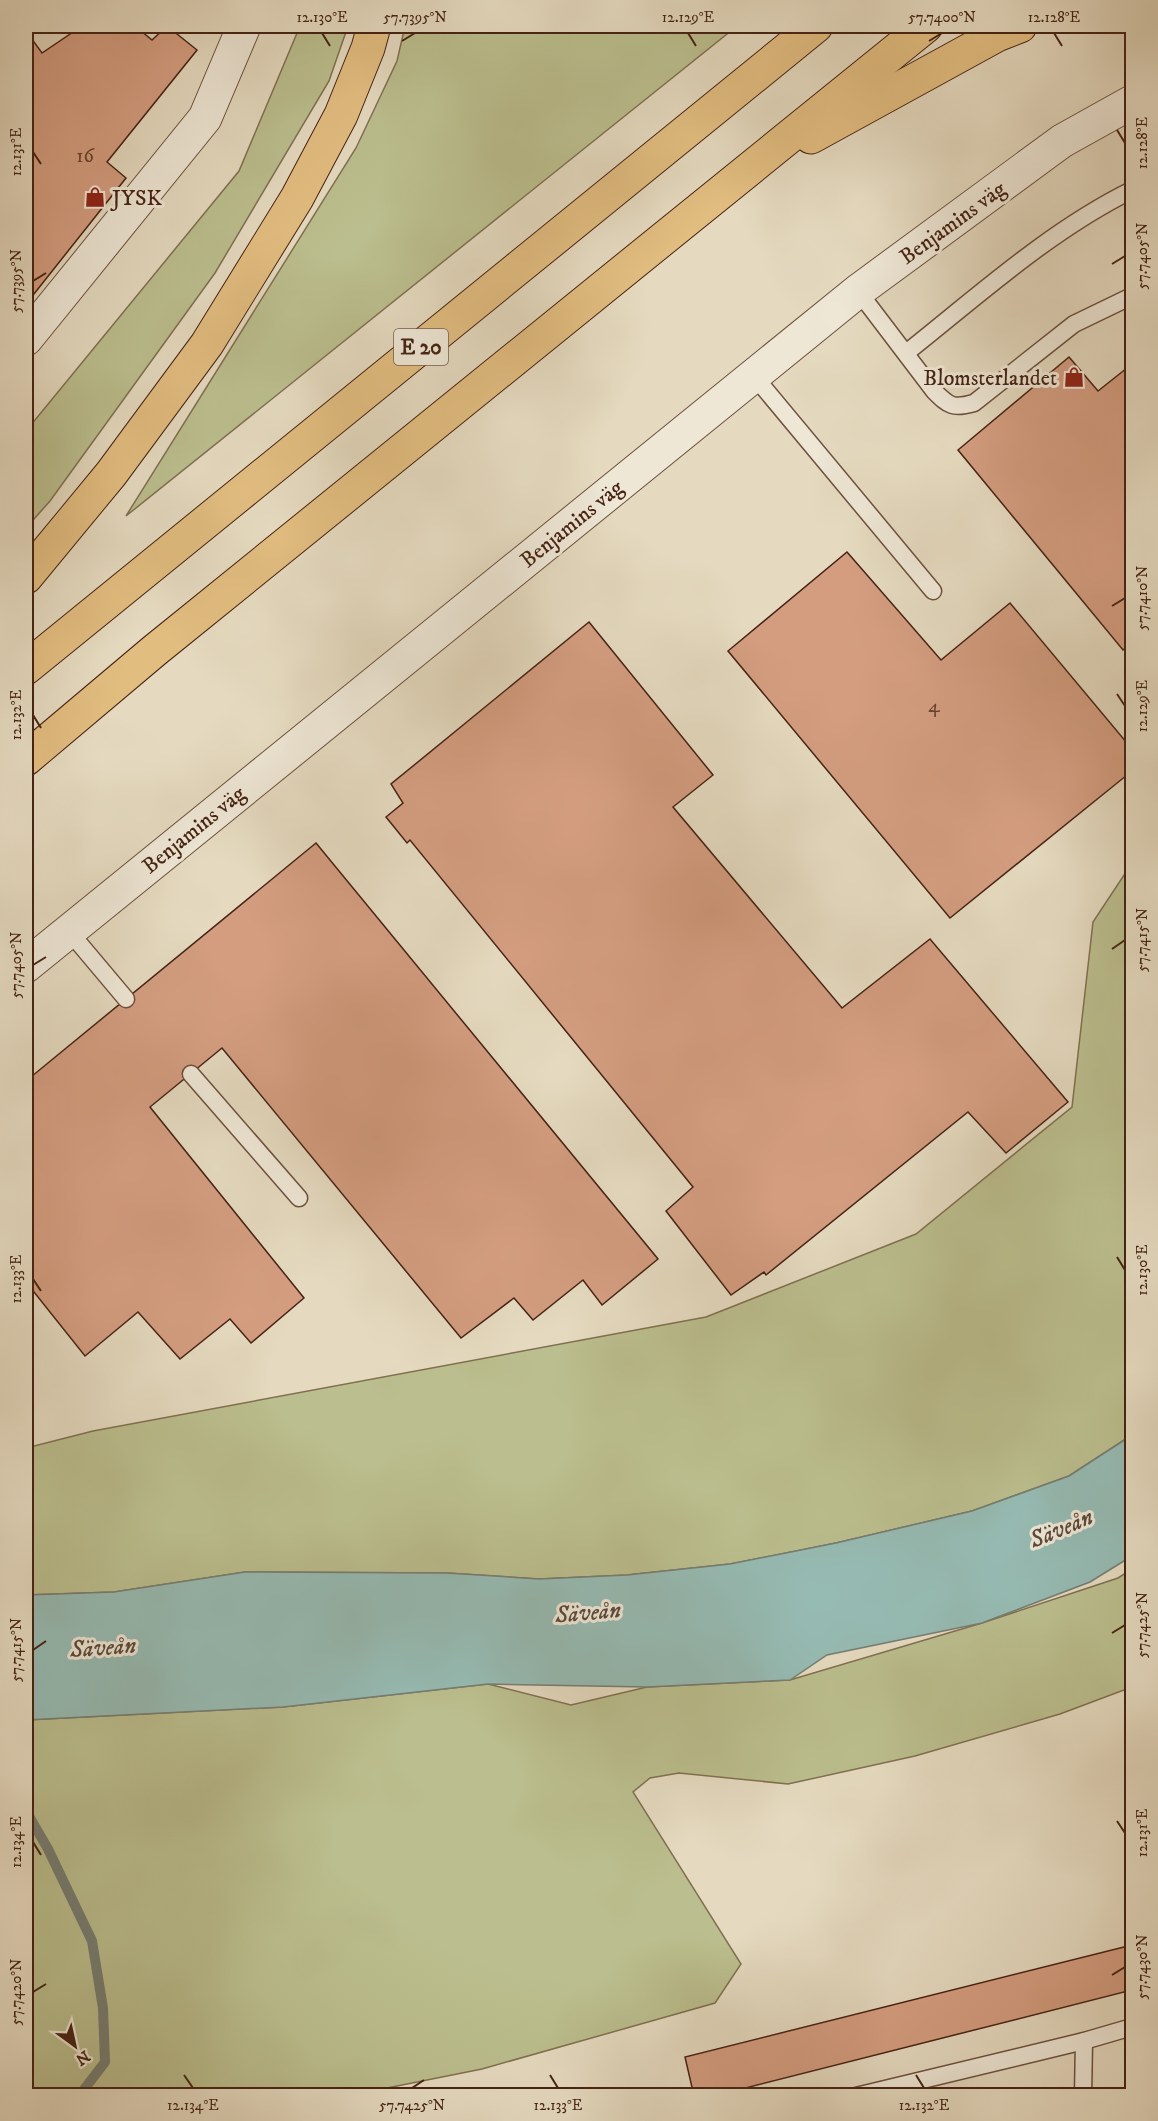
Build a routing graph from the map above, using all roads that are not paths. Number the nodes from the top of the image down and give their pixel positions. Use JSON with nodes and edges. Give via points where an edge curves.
{"nodes":[{"id":1,"x":244,"y":26,"type":"edge"},
{"id":2,"x":374,"y":26,"type":"edge"},
{"id":3,"x":816,"y":26,"type":"edge"},
{"id":4,"x":926,"y":26,"type":"edge"},
{"id":5,"x":1020,"y":26,"type":"edge"},
{"id":6,"x":1132,"y":102,"type":"edge"},
{"id":7,"x":736,"y":179,"type":"junction"},
{"id":8,"x":1132,"y":190,"type":"edge"},
{"id":9,"x":858,"y":291,"type":"junction"},
{"id":10,"x":1132,"y":296,"type":"edge"},
{"id":11,"x":26,"y":339,"type":"edge"},
{"id":12,"x":906,"y":353,"type":"junction"},
{"id":13,"x":754,"y":376,"type":"junction"},
{"id":14,"x":26,"y":577,"type":"edge"},
{"id":15,"x":933,"y":591,"type":"dead end"},
{"id":16,"x":26,"y":668,"type":"edge"},
{"id":17,"x":26,"y":759,"type":"edge"},
{"id":18,"x":68,"y":930,"type":"junction"},
{"id":19,"x":26,"y":966,"type":"edge"},
{"id":20,"x":126,"y":999,"type":"dead end"},
{"id":21,"x":191,"y":1074,"type":"dead end"},
{"id":22,"x":299,"y":1198,"type":"dead end"},
{"id":23,"x":1132,"y":2027,"type":"edge"},
{"id":24,"x":1084,"y":2041,"type":"junction"},
{"id":25,"x":887,"y":2092,"type":"edge"},
{"id":26,"x":856,"y":2096,"type":"edge"},
{"id":27,"x":1083,"y":2096,"type":"edge"}],
"edges":[{"from":1,"to":11,"type":"street","via":[[205,118]]},
{"from":2,"to":14,"type":"highway","via":[[341,115],[297,198],[207,344],[111,474]]},
{"from":3,"to":16,"type":"highway","number":"E 20"},
{"from":4,"to":7,"type":"highway"},
{"from":5,"to":7,"type":"highway"},
{"from":6,"to":9,"type":"street","name":"Benjamins väg","via":[[1062,141]]},
{"from":7,"to":17,"type":"highway"},
{"from":8,"to":12,"type":"lane","via":[[1043,245]]},
{"from":9,"to":12,"type":"lane"},
{"from":9,"to":13,"type":"street","name":"Benjamins väg"},
{"from":10,"to":12,"type":"lane","via":[[1074,324],[974,404],[948,405]]},
{"from":13,"to":15,"type":"lane"},
{"from":13,"to":18,"type":"street","name":"Benjamins väg"},
{"from":18,"to":19,"type":"street","name":"Benjamins väg"},
{"from":18,"to":20,"type":"lane"},
{"from":21,"to":22,"type":"lane"},
{"from":23,"to":24,"type":"lane"},
{"from":24,"to":25,"type":"lane"},
{"from":24,"to":27,"type":"lane"},
{"from":25,"to":26,"type":"lane"}]}
